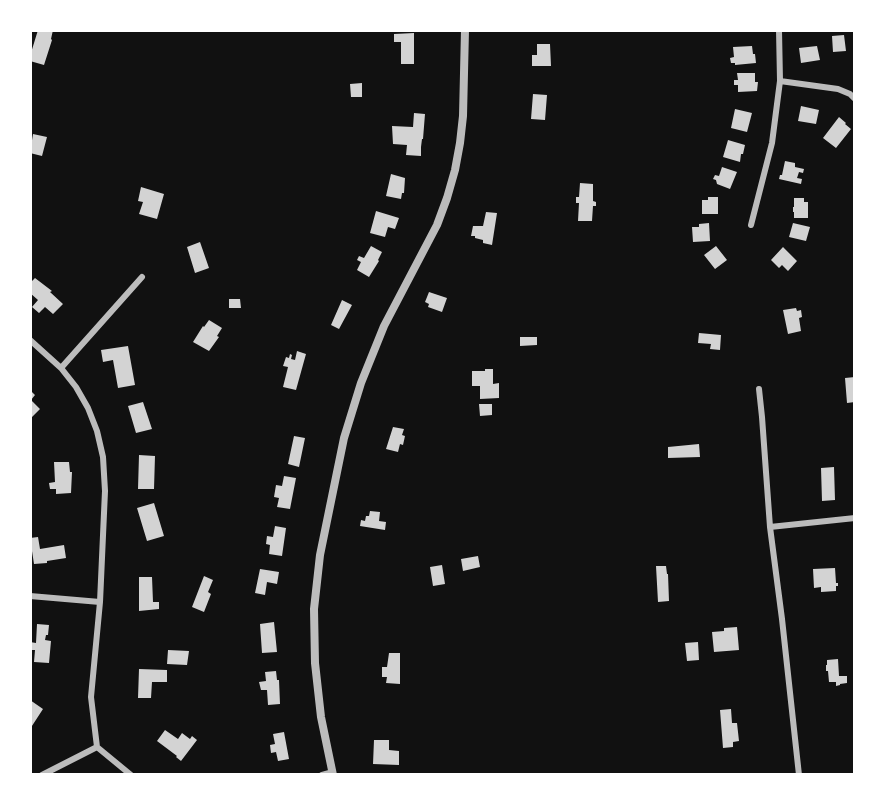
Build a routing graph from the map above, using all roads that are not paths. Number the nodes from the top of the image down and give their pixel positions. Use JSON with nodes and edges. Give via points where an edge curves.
{"nodes":[{"id":1,"x":465,"y":30,"type":"edge"},
{"id":2,"x":779,"y":30,"type":"edge"},
{"id":3,"x":780,"y":81,"type":"junction"},
{"id":4,"x":855,"y":99,"type":"edge"},
{"id":5,"x":751,"y":225,"type":"dead end"},
{"id":6,"x":142,"y":277,"type":"dead end"},
{"id":7,"x":30,"y":340,"type":"edge"},
{"id":8,"x":61,"y":368,"type":"junction"},
{"id":9,"x":759,"y":389,"type":"dead end"},
{"id":10,"x":855,"y":518,"type":"edge"},
{"id":11,"x":770,"y":527,"type":"junction"},
{"id":12,"x":30,"y":596,"type":"edge"},
{"id":13,"x":100,"y":602,"type":"junction"},
{"id":14,"x":97,"y":747,"type":"junction"},
{"id":15,"x":333,"y":774,"type":"edge"},
{"id":16,"x":42,"y":775,"type":"edge"},
{"id":17,"x":131,"y":775,"type":"edge"},
{"id":18,"x":322,"y":775,"type":"edge"},
{"id":19,"x":799,"y":775,"type":"edge"}],
"edges":[{"from":1,"to":15,"type":"street","via":[[463,116],[455,170],[437,225],[384,326],[360,383],[344,438],[320,555],[314,609],[315,663]]},
{"from":2,"to":3,"type":"street"},
{"from":3,"to":4,"type":"street","via":[[838,89]]},
{"from":3,"to":5,"type":"street","via":[[772,143]]},
{"from":6,"to":8,"type":"street"},
{"from":7,"to":8,"type":"street"},
{"from":8,"to":13,"type":"street","via":[[88,408],[103,457]]},
{"from":9,"to":11,"type":"street"},
{"from":10,"to":11,"type":"street"},
{"from":11,"to":19,"type":"street"},
{"from":12,"to":13,"type":"street"},
{"from":13,"to":14,"type":"street","via":[[91,697]]},
{"from":14,"to":16,"type":"street"},
{"from":14,"to":17,"type":"street"},
{"from":15,"to":18,"type":"street"}]}
